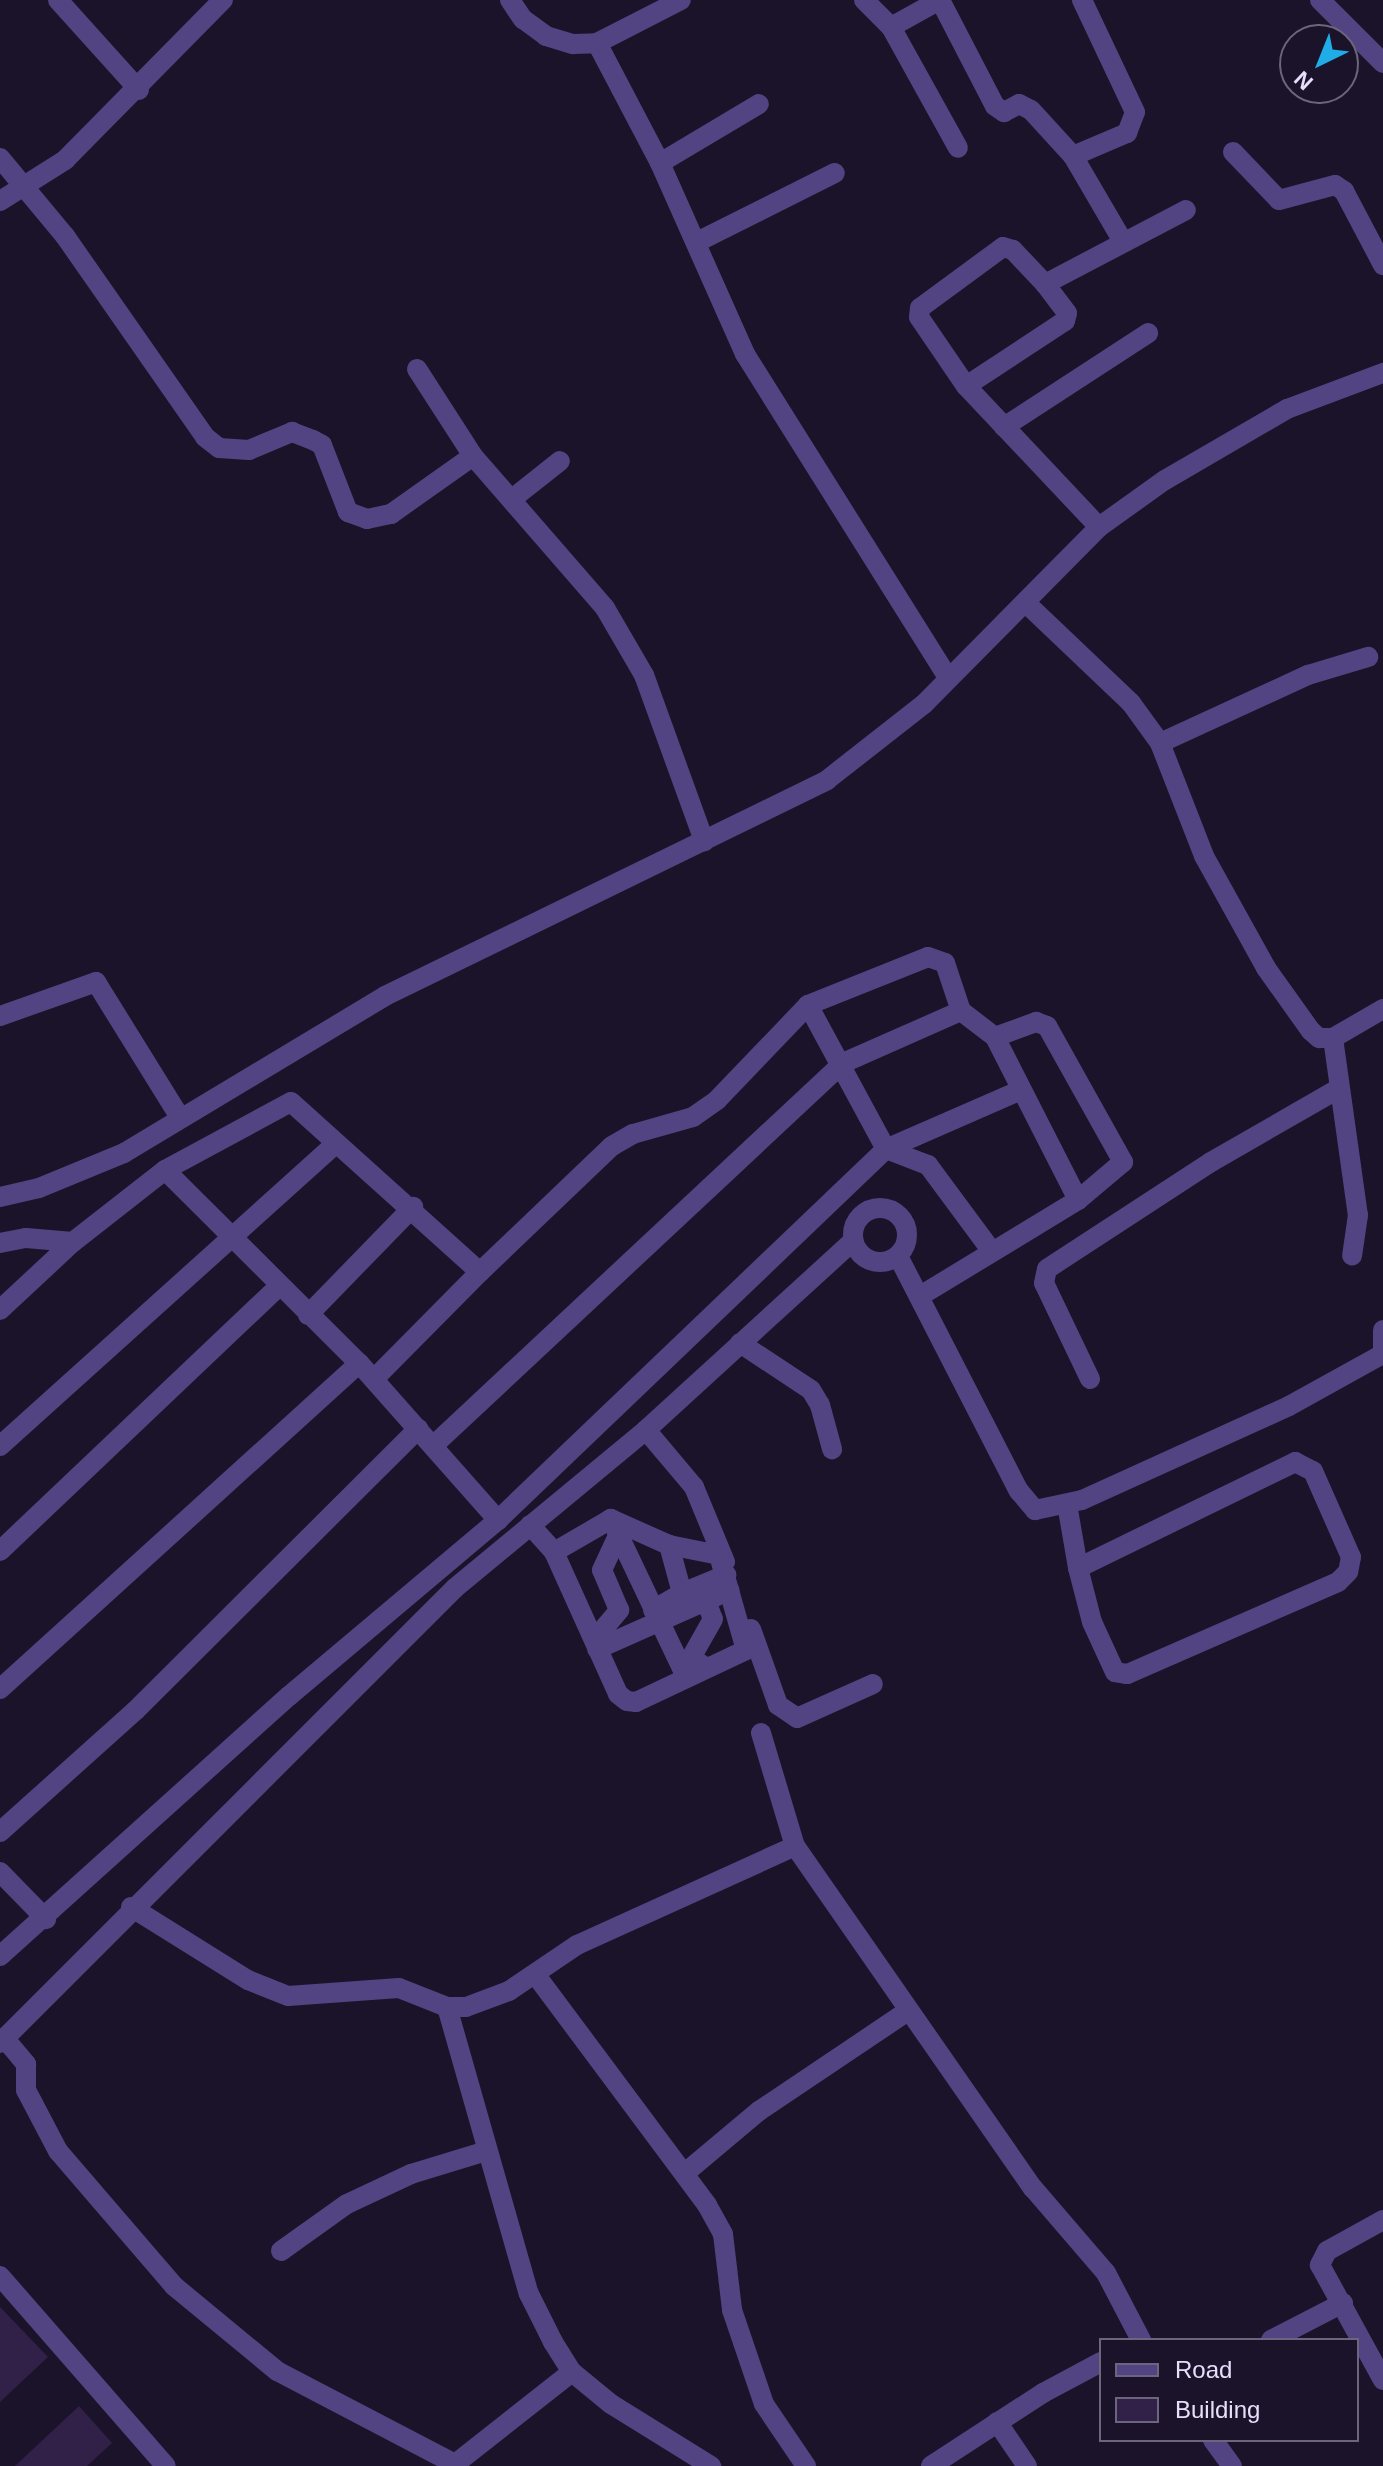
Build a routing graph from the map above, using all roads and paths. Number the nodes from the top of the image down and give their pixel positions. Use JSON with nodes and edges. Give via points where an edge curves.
{"nodes":[{"id":1,"x":58,"y":0,"type":"edge"},
{"id":2,"x":223,"y":0,"type":"edge"},
{"id":3,"x":510,"y":0,"type":"edge"},
{"id":4,"x":681,"y":0,"type":"edge"},
{"id":5,"x":864,"y":0,"type":"edge"},
{"id":6,"x":1082,"y":0,"type":"edge"},
{"id":7,"x":1320,"y":0,"type":"edge"},
{"id":8,"x":939,"y":1,"type":"edge"},
{"id":9,"x":891,"y":27,"type":"junction"},
{"id":10,"x":597,"y":43,"type":"junction"},
{"id":11,"x":1383,"y":63,"type":"edge"},
{"id":12,"x":139,"y":90,"type":"junction"},
{"id":13,"x":759,"y":104,"type":"dead end"},
{"id":14,"x":958,"y":148,"type":"dead end"},
{"id":15,"x":1233,"y":152,"type":"dead end"},
{"id":16,"x":1073,"y":156,"type":"junction"},
{"id":17,"x":0,"y":158,"type":"edge"},
{"id":18,"x":660,"y":163,"type":"junction"},
{"id":19,"x":835,"y":173,"type":"dead end"},
{"id":20,"x":28,"y":189,"type":"junction"},
{"id":21,"x":0,"y":201,"type":"edge"},
{"id":22,"x":1186,"y":210,"type":"dead end"},
{"id":23,"x":1122,"y":240,"type":"junction"},
{"id":24,"x":697,"y":242,"type":"junction"},
{"id":25,"x":1383,"y":265,"type":"edge"},
{"id":26,"x":1045,"y":284,"type":"junction"},
{"id":27,"x":1148,"y":333,"type":"dead end"},
{"id":28,"x":417,"y":369,"type":"dead end"},
{"id":29,"x":1383,"y":373,"type":"edge"},
{"id":30,"x":966,"y":386,"type":"junction"},
{"id":31,"x":1004,"y":427,"type":"junction"},
{"id":32,"x":473,"y":456,"type":"junction"},
{"id":33,"x":560,"y":461,"type":"dead end"},
{"id":34,"x":512,"y":499,"type":"junction"},
{"id":35,"x":1099,"y":527,"type":"junction"},
{"id":36,"x":1027,"y":604,"type":"junction"},
{"id":37,"x":1368,"y":657,"type":"dead end"},
{"id":38,"x":948,"y":677,"type":"junction"},
{"id":39,"x":1160,"y":743,"type":"junction"},
{"id":40,"x":704,"y":841,"type":"junction"},
{"id":41,"x":808,"y":1005,"type":"junction"},
{"id":42,"x":1383,"y":1009,"type":"edge"},
{"id":43,"x":961,"y":1011,"type":"junction"},
{"id":44,"x":0,"y":1016,"type":"edge"},
{"id":45,"x":995,"y":1037,"type":"junction"},
{"id":46,"x":1333,"y":1038,"type":"junction"},
{"id":47,"x":843,"y":1063,"type":"junction"},
{"id":48,"x":1338,"y":1089,"type":"junction"},
{"id":49,"x":1021,"y":1090,"type":"junction"},
{"id":50,"x":179,"y":1116,"type":"junction"},
{"id":51,"x":336,"y":1143,"type":"junction"},
{"id":52,"x":886,"y":1149,"type":"junction"},
{"id":53,"x":165,"y":1170,"type":"junction"},
{"id":54,"x":0,"y":1197,"type":"edge"},
{"id":55,"x":1078,"y":1200,"type":"junction"},
{"id":56,"x":413,"y":1207,"type":"junction"},
{"id":57,"x":231,"y":1235,"type":"junction"},
{"id":58,"x":853,"y":1241,"type":"junction"},
{"id":59,"x":73,"y":1242,"type":"junction"},
{"id":60,"x":0,"y":1243,"type":"edge"},
{"id":61,"x":991,"y":1250,"type":"junction"},
{"id":62,"x":898,"y":1256,"type":"junction"},
{"id":63,"x":1352,"y":1256,"type":"dead end"},
{"id":64,"x":480,"y":1272,"type":"junction"},
{"id":65,"x":279,"y":1286,"type":"junction"},
{"id":66,"x":922,"y":1295,"type":"junction"},
{"id":67,"x":0,"y":1310,"type":"edge"},
{"id":68,"x":308,"y":1315,"type":"junction"},
{"id":69,"x":1383,"y":1330,"type":"edge"},
{"id":70,"x":740,"y":1343,"type":"junction"},
{"id":71,"x":1383,"y":1353,"type":"edge"},
{"id":72,"x":366,"y":1371,"type":"junction"},
{"id":73,"x":1090,"y":1379,"type":"dead end"},
{"id":74,"x":418,"y":1429,"type":"junction"},
{"id":75,"x":646,"y":1430,"type":"junction"},
{"id":76,"x":434,"y":1445,"type":"junction"},
{"id":77,"x":0,"y":1446,"type":"edge"},
{"id":78,"x":832,"y":1449,"type":"dead end"},
{"id":79,"x":1067,"y":1504,"type":"junction"},
{"id":80,"x":498,"y":1520,"type":"junction"},
{"id":81,"x":530,"y":1525,"type":"junction"},
{"id":82,"x":614,"y":1528,"type":"junction"},
{"id":83,"x":669,"y":1545,"type":"junction"},
{"id":84,"x":0,"y":1551,"type":"edge"},
{"id":85,"x":554,"y":1552,"type":"junction"},
{"id":86,"x":1078,"y":1568,"type":"junction"},
{"id":87,"x":728,"y":1582,"type":"junction"},
{"id":88,"x":682,"y":1593,"type":"junction"},
{"id":89,"x":706,"y":1601,"type":"junction"},
{"id":90,"x":655,"y":1616,"type":"junction"},
{"id":91,"x":596,"y":1644,"type":"junction"},
{"id":92,"x":707,"y":1668,"type":"junction"},
{"id":93,"x":686,"y":1677,"type":"junction"},
{"id":94,"x":873,"y":1684,"type":"dead end"},
{"id":95,"x":0,"y":1689,"type":"edge"},
{"id":96,"x":761,"y":1733,"type":"dead end"},
{"id":97,"x":0,"y":1832,"type":"edge"},
{"id":98,"x":795,"y":1846,"type":"junction"},
{"id":99,"x":0,"y":1872,"type":"edge"},
{"id":100,"x":131,"y":1907,"type":"junction"},
{"id":101,"x":46,"y":1919,"type":"junction"},
{"id":102,"x":0,"y":1956,"type":"edge"},
{"id":103,"x":535,"y":1974,"type":"junction"},
{"id":104,"x":447,"y":2007,"type":"junction"},
{"id":105,"x":908,"y":2011,"type":"junction"},
{"id":106,"x":2,"y":2041,"type":"edge"},
{"id":107,"x":486,"y":2151,"type":"junction"},
{"id":108,"x":685,"y":2173,"type":"junction"},
{"id":109,"x":1383,"y":2220,"type":"edge"},
{"id":110,"x":281,"y":2251,"type":"dead end"},
{"id":111,"x":0,"y":2276,"type":"edge"},
{"id":112,"x":1343,"y":2303,"type":"junction"},
{"id":113,"x":1140,"y":2338,"type":"edge"},
{"id":114,"x":1275,"y":2338,"type":"edge"},
{"id":115,"x":1099,"y":2363,"type":"edge"},
{"id":116,"x":572,"y":2372,"type":"junction"},
{"id":117,"x":1383,"y":2380,"type":"edge"},
{"id":118,"x":997,"y":2422,"type":"junction"},
{"id":119,"x":1214,"y":2442,"type":"edge"},
{"id":120,"x":457,"y":2465,"type":"edge"},
{"id":121,"x":166,"y":2466,"type":"edge"},
{"id":122,"x":711,"y":2466,"type":"edge"},
{"id":123,"x":806,"y":2466,"type":"edge"},
{"id":124,"x":931,"y":2466,"type":"edge"},
{"id":125,"x":1027,"y":2466,"type":"edge"},
{"id":126,"x":1232,"y":2466,"type":"edge"}],
"edges":[{"from":1,"to":12,"type":"street"},
{"from":2,"to":12,"type":"street"},
{"from":3,"to":10,"type":"street","via":[[523,19],[546,36],[573,44]]},
{"from":4,"to":10,"type":"street"},
{"from":5,"to":9,"type":"street"},
{"from":6,"to":16,"type":"street","via":[[1135,112],[1127,133]]},
{"from":7,"to":11,"type":"street"},
{"from":8,"to":9,"type":"street"},
{"from":8,"to":16,"type":"street","via":[[998,110],[1025,104]]},
{"from":9,"to":14,"type":"street"},
{"from":10,"to":18,"type":"street"},
{"from":12,"to":20,"type":"street"},
{"from":13,"to":18,"type":"street"},
{"from":15,"to":25,"type":"street","via":[[1279,200],[1335,185],[1344,191]]},
{"from":16,"to":23,"type":"street"},
{"from":17,"to":20,"type":"street"},
{"from":18,"to":24,"type":"street"},
{"from":19,"to":24,"type":"street"},
{"from":20,"to":21,"type":"street"},
{"from":20,"to":32,"type":"street","via":[[205,437],[219,448],[249,450],[292,432],[313,440],[322,445],[348,512],[367,519],[391,514]]},
{"from":22,"to":23,"type":"street"},
{"from":23,"to":26,"type":"street"},
{"from":24,"to":38,"type":"street","via":[[745,354]]},
{"from":26,"to":30,"type":"street","via":[[1067,313],[1065,321]]},
{"from":26,"to":30,"type":"street","via":[[1013,250],[1003,247],[920,308],[919,317]]},
{"from":27,"to":31,"type":"street"},
{"from":28,"to":32,"type":"street"},
{"from":29,"to":35,"type":"street","via":[[1287,409],[1165,480]]},
{"from":30,"to":31,"type":"street"},
{"from":31,"to":35,"type":"street"},
{"from":32,"to":34,"type":"street"},
{"from":33,"to":34,"type":"street"},
{"from":34,"to":40,"type":"street","via":[[605,608],[644,675]]},
{"from":35,"to":36,"type":"street"},
{"from":36,"to":38,"type":"street"},
{"from":36,"to":39,"type":"street","via":[[1131,703]]},
{"from":37,"to":39,"type":"street","via":[[1308,675]]},
{"from":38,"to":40,"type":"street","via":[[856,762]]},
{"from":39,"to":46,"type":"street","via":[[1204,856],[1266,968],[1311,1031],[1319,1038]]},
{"from":40,"to":50,"type":"street","via":[[385,996]]},
{"from":41,"to":43,"type":"street","via":[[928,957],[945,963]]},
{"from":41,"to":47,"type":"street"},
{"from":41,"to":64,"type":"street","via":[[717,1100],[693,1117],[633,1134],[612,1146]]},
{"from":42,"to":46,"type":"street"},
{"from":43,"to":45,"type":"street"},
{"from":43,"to":47,"type":"street"},
{"from":44,"to":50,"type":"street","via":[[96,982]]},
{"from":45,"to":49,"type":"street"},
{"from":45,"to":55,"type":"street","via":[[1036,1022],[1047,1026],[1122,1155],[1119,1169]]},
{"from":46,"to":48,"type":"street"},
{"from":47,"to":52,"type":"street"},
{"from":47,"to":76,"type":"street"},
{"from":48,"to":63,"type":"street","via":[[1358,1215]]},
{"from":48,"to":73,"type":"street","via":[[1211,1162],[1047,1269],[1044,1283]]},
{"from":49,"to":52,"type":"street"},
{"from":49,"to":55,"type":"street"},
{"from":50,"to":54,"type":"street","via":[[124,1153],[39,1188]]},
{"from":51,"to":53,"type":"street","via":[[291,1102]]},
{"from":51,"to":56,"type":"street"},
{"from":51,"to":57,"type":"street"},
{"from":52,"to":61,"type":"street","via":[[928,1165]]},
{"from":52,"to":80,"type":"street"},
{"from":53,"to":57,"type":"street"},
{"from":53,"to":59,"type":"street"},
{"from":55,"to":61,"type":"street"},
{"from":56,"to":64,"type":"street"},
{"from":56,"to":68,"type":"street"},
{"from":57,"to":65,"type":"street"},
{"from":57,"to":77,"type":"street"},
{"from":58,"to":62,"type":"street","via":[[871,1261]]},
{"from":58,"to":62,"type":"street","via":[[858,1218],[872,1209],[888,1209],[906,1226],[906,1242]]},
{"from":58,"to":70,"type":"street"},
{"from":59,"to":60,"type":"street","via":[[26,1238]]},
{"from":59,"to":67,"type":"street"},
{"from":61,"to":66,"type":"street"},
{"from":62,"to":66,"type":"street"},
{"from":64,"to":72,"type":"street"},
{"from":65,"to":68,"type":"street"},
{"from":65,"to":84,"type":"street"},
{"from":66,"to":79,"type":"street","via":[[1027,1506],[1046,1511]]},
{"from":68,"to":72,"type":"street"},
{"from":69,"to":71,"type":"street"},
{"from":70,"to":75,"type":"street"},
{"from":70,"to":78,"type":"street","via":[[811,1390]]},
{"from":71,"to":79,"type":"street","via":[[1289,1406]]},
{"from":72,"to":74,"type":"street"},
{"from":72,"to":95,"type":"street"},
{"from":74,"to":76,"type":"street"},
{"from":74,"to":97,"type":"street","via":[[135,1711]]},
{"from":75,"to":81,"type":"street"},
{"from":75,"to":94,"type":"street","via":[[700,1499],[778,1705],[797,1718]]},
{"from":76,"to":80,"type":"street"},
{"from":79,"to":86,"type":"street"},
{"from":80,"to":101,"type":"street","via":[[289,1696]]},
{"from":81,"to":85,"type":"street"},
{"from":81,"to":100,"type":"street","via":[[455,1588]]},
{"from":82,"to":83,"type":"street"},
{"from":82,"to":85,"type":"street"},
{"from":82,"to":90,"type":"street"},
{"from":82,"to":91,"type":"street","via":[[602,1570],[619,1610]]},
{"from":83,"to":87,"type":"street","via":[[719,1555]]},
{"from":83,"to":88,"type":"street"},
{"from":85,"to":91,"type":"street"},
{"from":86,"to":86,"type":"street","via":[[1295,1462],[1313,1471],[1351,1557],[1338,1582],[1127,1674],[1115,1672],[1106,1662]]},
{"from":87,"to":88,"type":"street"},
{"from":87,"to":89,"type":"street"},
{"from":87,"to":92,"type":"street","via":[[746,1650]]},
{"from":88,"to":90,"type":"street"},
{"from":89,"to":90,"type":"street"},
{"from":89,"to":92,"type":"street","via":[[713,1619],[691,1658]]},
{"from":90,"to":91,"type":"street"},
{"from":90,"to":93,"type":"street"},
{"from":91,"to":93,"type":"street","via":[[618,1694],[627,1701],[636,1702]]},
{"from":92,"to":93,"type":"street"},
{"from":96,"to":98,"type":"street"},
{"from":98,"to":103,"type":"street","via":[[577,1945]]},
{"from":98,"to":105,"type":"street"},
{"from":99,"to":101,"type":"street"},
{"from":100,"to":104,"type":"street","via":[[248,1980],[288,1996],[399,1988]]},
{"from":100,"to":106,"type":"street"},
{"from":101,"to":102,"type":"street"},
{"from":103,"to":104,"type":"street","via":[[487,2000]]},
{"from":103,"to":108,"type":"street"},
{"from":104,"to":107,"type":"street"},
{"from":105,"to":108,"type":"street","via":[[759,2111]]},
{"from":105,"to":113,"type":"street","via":[[1033,2188],[1106,2273]]},
{"from":106,"to":120,"type":"street","via":[[26,2064],[26,2090],[58,2151],[174,2286],[277,2371]]},
{"from":107,"to":110,"type":"street","via":[[411,2174],[347,2204]]},
{"from":107,"to":116,"type":"street","via":[[529,2294]]},
{"from":108,"to":123,"type":"street","via":[[723,2234],[732,2310],[764,2404]]},
{"from":109,"to":112,"type":"street","via":[[1321,2258]]},
{"from":111,"to":121,"type":"street"},
{"from":112,"to":114,"type":"street"},
{"from":112,"to":117,"type":"street"},
{"from":115,"to":118,"type":"street"},
{"from":116,"to":120,"type":"street"},
{"from":116,"to":122,"type":"street","via":[[611,2404]]},
{"from":118,"to":124,"type":"street"},
{"from":118,"to":125,"type":"street"},
{"from":119,"to":126,"type":"street"}]}
